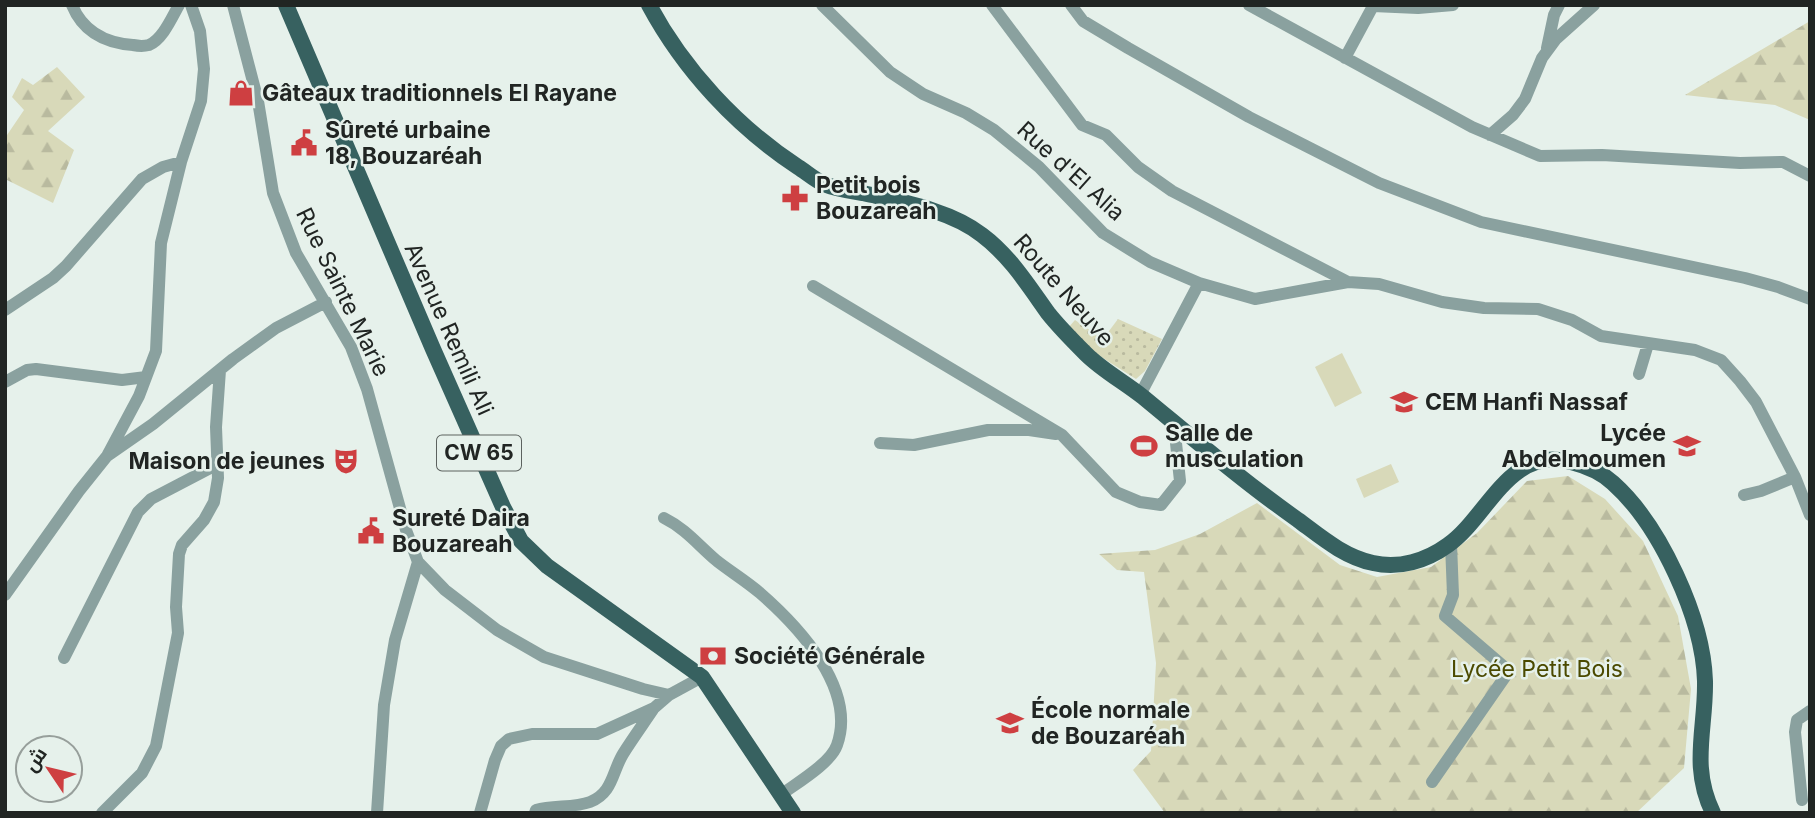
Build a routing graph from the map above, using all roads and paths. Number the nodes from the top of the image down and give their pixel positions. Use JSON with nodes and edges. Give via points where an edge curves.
{"nodes":[{"id":1,"x":72,"y":5,"type":"edge"},
{"id":2,"x":179,"y":5,"type":"edge"},
{"id":3,"x":191,"y":5,"type":"edge"},
{"id":4,"x":233,"y":5,"type":"edge"},
{"id":5,"x":286,"y":5,"type":"edge"},
{"id":6,"x":649,"y":5,"type":"edge"},
{"id":7,"x":822,"y":5,"type":"edge"},
{"id":8,"x":992,"y":5,"type":"edge"},
{"id":9,"x":1071,"y":5,"type":"edge"},
{"id":10,"x":1249,"y":5,"type":"edge"},
{"id":11,"x":1453,"y":5,"type":"edge"},
{"id":12,"x":1559,"y":5,"type":"edge"},
{"id":13,"x":1594,"y":5,"type":"edge"},
{"id":14,"x":1546,"y":52,"type":"junction"},
{"id":15,"x":1345,"y":58,"type":"junction"},
{"id":16,"x":1490,"y":135,"type":"junction"},
{"id":17,"x":181,"y":162,"type":"junction"},
{"id":18,"x":1810,"y":176,"type":"edge"},
{"id":19,"x":1348,"y":282,"type":"junction"},
{"id":20,"x":1199,"y":283,"type":"junction"},
{"id":21,"x":813,"y":286,"type":"dead end"},
{"id":22,"x":1810,"y":299,"type":"edge"},
{"id":23,"x":326,"y":302,"type":"junction"},
{"id":24,"x":8,"y":304,"type":"edge"},
{"id":25,"x":1648,"y":344,"type":"junction"},
{"id":26,"x":219,"y":370,"type":"junction"},
{"id":27,"x":1639,"y":374,"type":"dead end"},
{"id":28,"x":146,"y":377,"type":"junction"},
{"id":29,"x":5,"y":382,"type":"edge"},
{"id":30,"x":1140,"y":395,"type":"junction"},
{"id":31,"x":1174,"y":424,"type":"junction"},
{"id":32,"x":1062,"y":435,"type":"junction"},
{"id":33,"x":880,"y":443,"type":"dead end"},
{"id":34,"x":107,"y":456,"type":"junction"},
{"id":35,"x":218,"y":464,"type":"junction"},
{"id":36,"x":1795,"y":477,"type":"junction"},
{"id":37,"x":1744,"y":495,"type":"dead end"},
{"id":38,"x":1810,"y":514,"type":"edge"},
{"id":39,"x":664,"y":517,"type":"dead end"},
{"id":40,"x":1451,"y":544,"type":"junction"},
{"id":41,"x":418,"y":562,"type":"junction"},
{"id":42,"x":5,"y":595,"type":"edge"},
{"id":43,"x":64,"y":658,"type":"dead end"},
{"id":44,"x":702,"y":677,"type":"junction"},
{"id":45,"x":669,"y":695,"type":"junction"},
{"id":46,"x":654,"y":708,"type":"junction"},
{"id":47,"x":1810,"y":711,"type":"edge"},
{"id":48,"x":1432,"y":782,"type":"dead end"},
{"id":49,"x":782,"y":794,"type":"junction"},
{"id":50,"x":1802,"y":800,"type":"dead end"},
{"id":51,"x":102,"y":813,"type":"edge"},
{"id":52,"x":377,"y":813,"type":"edge"},
{"id":53,"x":480,"y":813,"type":"edge"},
{"id":54,"x":535,"y":813,"type":"edge"},
{"id":55,"x":793,"y":813,"type":"edge"},
{"id":56,"x":1713,"y":813,"type":"edge"}],
"edges":[{"from":1,"to":2,"type":"street","via":[[92,33],[118,44],[138,46],[159,38]]},
{"from":3,"to":17,"type":"street","via":[[200,31],[204,69],[201,101]]},
{"from":4,"to":23,"type":"street","name":"Rue Sainte Marie","via":[[258,101],[273,193],[296,253]]},
{"from":5,"to":44,"type":"main road","name":"Avenue Remili Ali","number":"CW 65","via":[[438,361],[521,541],[547,566]]},
{"from":6,"to":30,"type":"main road","name":"Route Neuve","via":[[684,61],[719,101],[773,150],[825,185],[948,216],[978,232],[1004,253],[1051,317],[1090,358]]},
{"from":7,"to":20,"type":"street","name":"Rue d'El Alia","via":[[890,72],[994,130],[1039,167],[1103,233],[1150,262]]},
{"from":8,"to":19,"type":"street","via":[[1082,125],[1106,135],[1138,167],[1172,191]]},
{"from":9,"to":22,"type":"street","via":[[1083,21],[1128,48],[1379,183],[1481,222],[1745,278]]},
{"from":10,"to":15,"type":"street"},
{"from":11,"to":15,"type":"street","via":[[1373,6]]},
{"from":12,"to":14,"type":"street"},
{"from":13,"to":14,"type":"street"},
{"from":14,"to":16,"type":"street","via":[[1524,99]]},
{"from":15,"to":16,"type":"street"},
{"from":16,"to":18,"type":"street","via":[[1540,156],[1783,162]]},
{"from":17,"to":24,"type":"street","via":[[142,179],[66,266]]},
{"from":17,"to":28,"type":"street","via":[[161,243],[156,351]]},
{"from":19,"to":20,"type":"street","name":"Rue d'El Alia","via":[[1255,299]]},
{"from":19,"to":25,"type":"street","via":[[1379,284],[1484,308],[1538,309],[1601,336]]},
{"from":20,"to":30,"type":"street"},
{"from":21,"to":32,"type":"street"},
{"from":23,"to":26,"type":"street","via":[[276,328]]},
{"from":23,"to":41,"type":"street","name":"Rue Sainte Marie","via":[[367,389]]},
{"from":25,"to":27,"type":"street"},
{"from":25,"to":36,"type":"street","via":[[1695,350],[1721,360],[1756,402]]},
{"from":26,"to":34,"type":"street"},
{"from":26,"to":35,"type":"street"},
{"from":28,"to":29,"type":"street","via":[[122,380],[36,369]]},
{"from":28,"to":34,"type":"street"},
{"from":30,"to":31,"type":"main road","name":"Route Neuve"},
{"from":31,"to":32,"type":"street","via":[[1180,481],[1161,505],[1115,492]]},
{"from":31,"to":40,"type":"main road","name":"Route Neuve","via":[[1338,549],[1373,563],[1401,565]]},
{"from":32,"to":33,"type":"street","via":[[988,430],[914,445]]},
{"from":34,"to":42,"type":"street"},
{"from":35,"to":43,"type":"street","via":[[151,499],[138,512]]},
{"from":35,"to":51,"type":"street","via":[[214,502],[179,554],[178,633],[156,746],[142,773]]},
{"from":36,"to":37,"type":"street"},
{"from":36,"to":38,"type":"street"},
{"from":39,"to":49,"type":"street","via":[[760,593],[804,638],[833,684],[841,708],[836,749]]},
{"from":40,"to":48,"type":"street","via":[[1453,594],[1445,616],[1509,671]]},
{"from":40,"to":56,"type":"main road","name":"Route Neuve","via":[[1517,471],[1537,461],[1563,460],[1589,467],[1612,482],[1632,503],[1684,589],[1705,680],[1699,764]]},
{"from":41,"to":45,"type":"street","name":"Rue Sainte Marie","via":[[445,590],[498,631],[544,657]]},
{"from":41,"to":52,"type":"street","via":[[395,640],[384,705]]},
{"from":44,"to":45,"type":"street"},
{"from":44,"to":49,"type":"main road","name":"Avenue Remili Ali","number":"CW 65"},
{"from":45,"to":46,"type":"street"},
{"from":46,"to":53,"type":"street","via":[[597,734],[532,734],[509,739],[495,760]]},
{"from":46,"to":54,"type":"street","via":[[600,797],[586,803],[548,806]]},
{"from":47,"to":50,"type":"street","via":[[1797,720],[1795,732]]},
{"from":49,"to":55,"type":"main road","name":"Avenue Remili Ali","number":"CW 65"}]}
